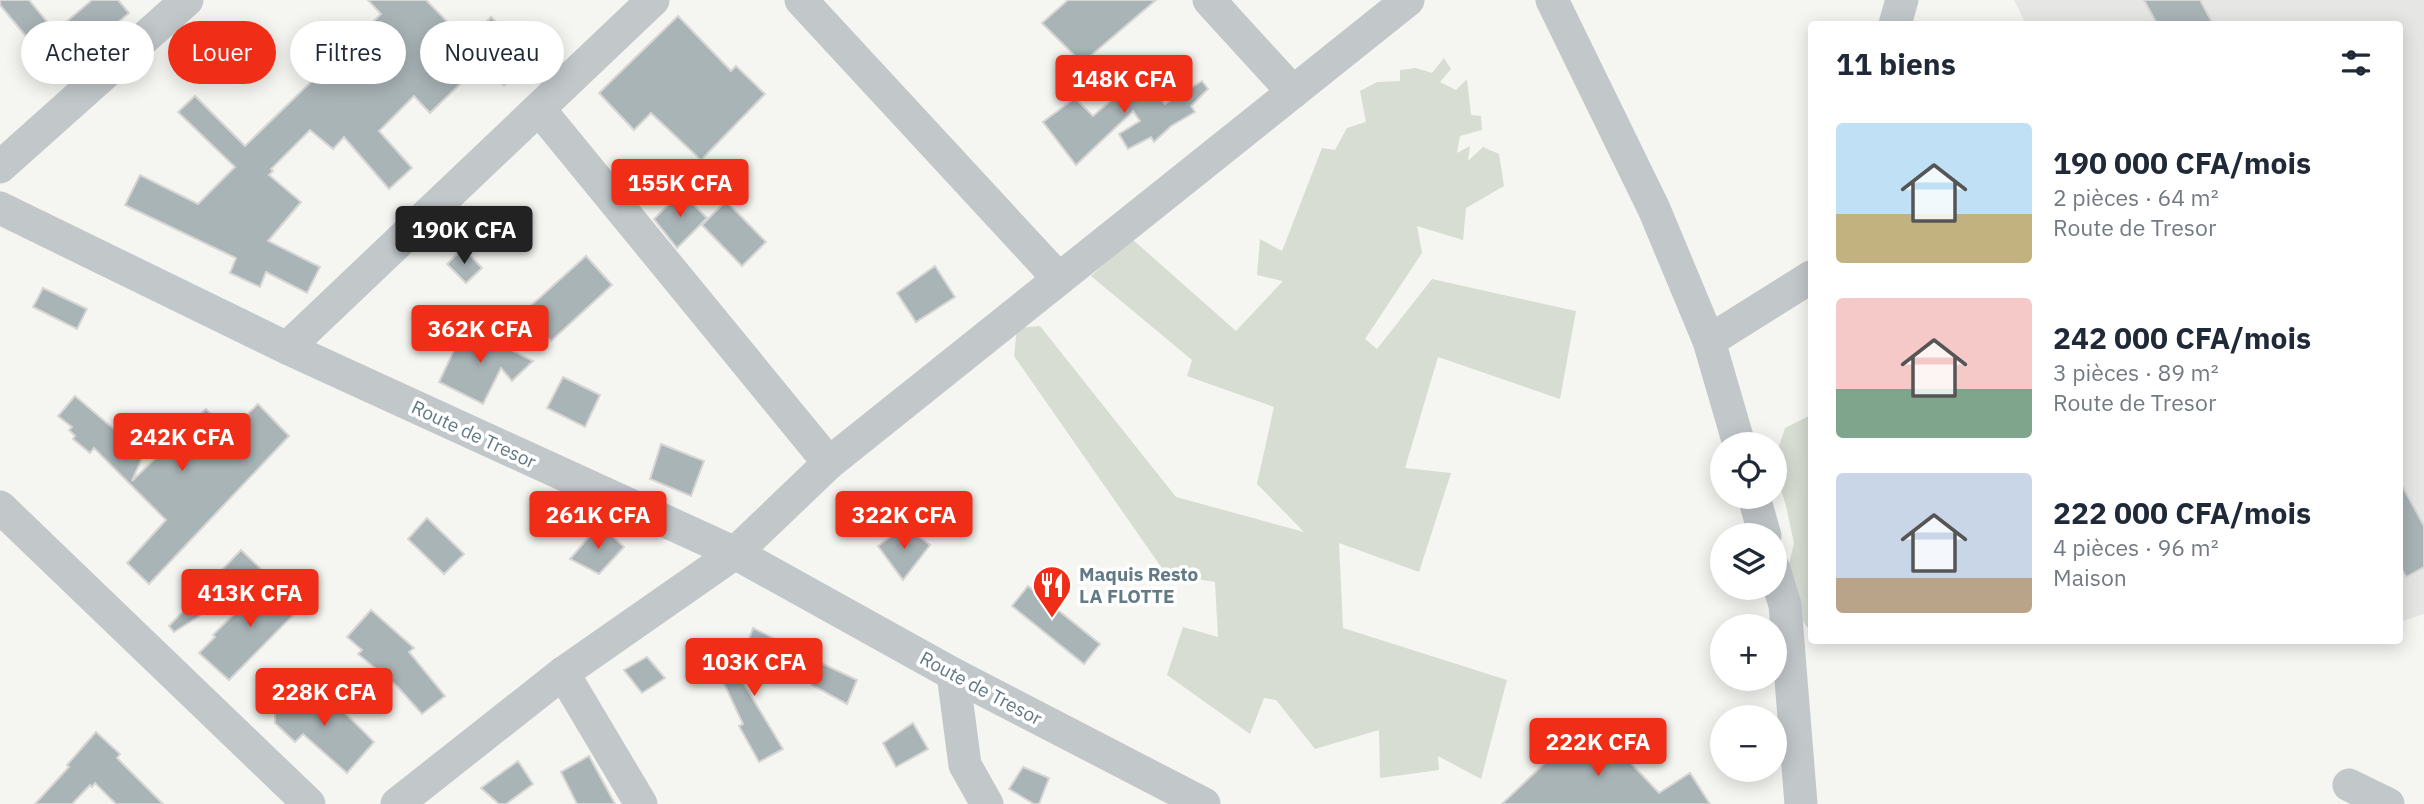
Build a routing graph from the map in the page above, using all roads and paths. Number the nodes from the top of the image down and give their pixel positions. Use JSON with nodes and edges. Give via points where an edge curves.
{"nodes":[{"id":1,"x":187,"y":0,"type":"edge"},
{"id":2,"x":801,"y":0,"type":"edge"},
{"id":3,"x":1209,"y":0,"type":"edge"},
{"id":4,"x":1408,"y":0,"type":"edge"},
{"id":5,"x":1552,"y":0,"type":"edge"},
{"id":6,"x":1902,"y":0,"type":"edge"},
{"id":7,"x":642,"y":4,"type":"edge"},
{"id":8,"x":1896,"y":21,"type":"edge"},
{"id":9,"x":1293,"y":92,"type":"junction"},
{"id":10,"x":539,"y":109,"type":"junction"},
{"id":11,"x":0,"y":167,"type":"edge"},
{"id":12,"x":0,"y":208,"type":"edge"},
{"id":13,"x":1059,"y":279,"type":"junction"},
{"id":14,"x":1808,"y":279,"type":"edge"},
{"id":15,"x":1709,"y":341,"type":"junction"},
{"id":16,"x":287,"y":348,"type":"junction"},
{"id":17,"x":1736,"y":432,"type":"edge"},
{"id":18,"x":829,"y":463,"type":"junction"},
{"id":19,"x":0,"y":507,"type":"edge"},
{"id":20,"x":734,"y":553,"type":"junction"},
{"id":21,"x":1783,"y":600,"type":"edge"},
{"id":22,"x":562,"y":673,"type":"junction"},
{"id":23,"x":953,"y":674,"type":"junction"},
{"id":24,"x":2349,"y":785,"type":"dead end"},
{"id":25,"x":309,"y":804,"type":"edge"},
{"id":26,"x":397,"y":804,"type":"edge"},
{"id":27,"x":640,"y":804,"type":"edge"},
{"id":28,"x":987,"y":804,"type":"edge"},
{"id":29,"x":1204,"y":804,"type":"edge"},
{"id":30,"x":1219,"y":804,"type":"edge"},
{"id":31,"x":1801,"y":804,"type":"edge"},
{"id":32,"x":2388,"y":804,"type":"edge"}],
"edges":[{"from":1,"to":11,"type":"street"},
{"from":2,"to":13,"type":"street"},
{"from":3,"to":9,"type":"street"},
{"from":4,"to":9,"type":"street"},
{"from":5,"to":15,"type":"street","via":[[1654,209]]},
{"from":6,"to":8,"type":"street"},
{"from":7,"to":10,"type":"street"},
{"from":9,"to":13,"type":"street"},
{"from":10,"to":16,"type":"street"},
{"from":10,"to":18,"type":"street"},
{"from":12,"to":16,"type":"street","name":"Route de Tresor"},
{"from":13,"to":18,"type":"street"},
{"from":14,"to":15,"type":"street"},
{"from":15,"to":17,"type":"street"},
{"from":16,"to":20,"type":"street","name":"Route de Tresor"},
{"from":18,"to":20,"type":"street"},
{"from":19,"to":25,"type":"street"},
{"from":20,"to":22,"type":"street"},
{"from":20,"to":23,"type":"street","name":"Route de Tresor"},
{"from":20,"to":30,"type":"street"},
{"from":21,"to":31,"type":"street"},
{"from":22,"to":26,"type":"street"},
{"from":22,"to":27,"type":"street"},
{"from":23,"to":28,"type":"street","via":[[965,765]]},
{"from":23,"to":29,"type":"street","name":"Route de Tresor"},
{"from":24,"to":32,"type":"street"}]}
